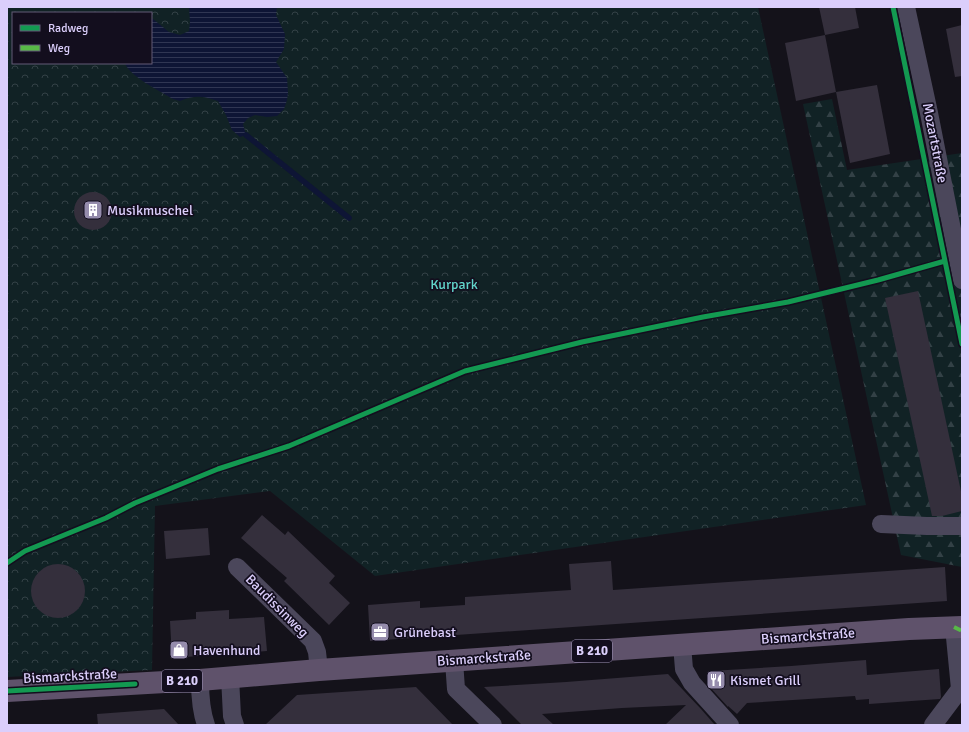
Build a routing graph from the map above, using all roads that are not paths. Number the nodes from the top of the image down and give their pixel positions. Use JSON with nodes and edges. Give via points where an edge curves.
{"nodes":[{"id":1,"x":906,"y":7,"type":"edge"},
{"id":2,"x":955,"y":258,"type":"edge"},
{"id":3,"x":962,"y":280,"type":"edge"},
{"id":4,"x":881,"y":524,"type":"dead end"},
{"id":5,"x":962,"y":526,"type":"edge"},
{"id":6,"x":237,"y":567,"type":"dead end"},
{"id":7,"x":958,"y":627,"type":"edge"},
{"id":8,"x":682,"y":645,"type":"junction"},
{"id":9,"x":454,"y":661,"type":"junction"},
{"id":10,"x":319,"y":670,"type":"junction"},
{"id":11,"x":230,"y":677,"type":"junction"},
{"id":12,"x":200,"y":680,"type":"junction"},
{"id":13,"x":7,"y":691,"type":"edge"},
{"id":14,"x":206,"y":725,"type":"edge"},
{"id":15,"x":235,"y":725,"type":"edge"},
{"id":16,"x":493,"y":725,"type":"edge"},
{"id":17,"x":730,"y":725,"type":"edge"},
{"id":18,"x":933,"y":725,"type":"edge"}],
"edges":[{"from":1,"to":2,"type":"street","name":"Mozartstraße","via":[[929,113]]},
{"from":2,"to":3,"type":"street","name":"Mozartstraße"},
{"from":4,"to":5,"type":"street"},
{"from":6,"to":10,"type":"street","name":"Baudissinweg","via":[[313,641]]},
{"from":7,"to":8,"type":"main road","name":"Bismarckstraße","number":"B 210"},
{"from":7,"to":18,"type":"street","via":[[960,689]]},
{"from":8,"to":9,"type":"main road","name":"Bismarckstraße","number":"B 210"},
{"from":8,"to":17,"type":"street","via":[[684,669],[692,683]]},
{"from":9,"to":10,"type":"main road","name":"Bismarckstraße","number":"B 210"},
{"from":9,"to":16,"type":"street","via":[[456,689]]},
{"from":10,"to":11,"type":"main road","name":"Bismarckstraße","number":"B 210"},
{"from":11,"to":12,"type":"main road","name":"Bismarckstraße","number":"B 210"},
{"from":11,"to":15,"type":"street","via":[[232,716]]},
{"from":12,"to":13,"type":"main road","name":"Bismarckstraße","number":"B 210"},
{"from":12,"to":14,"type":"street","via":[[201,704]]}]}
